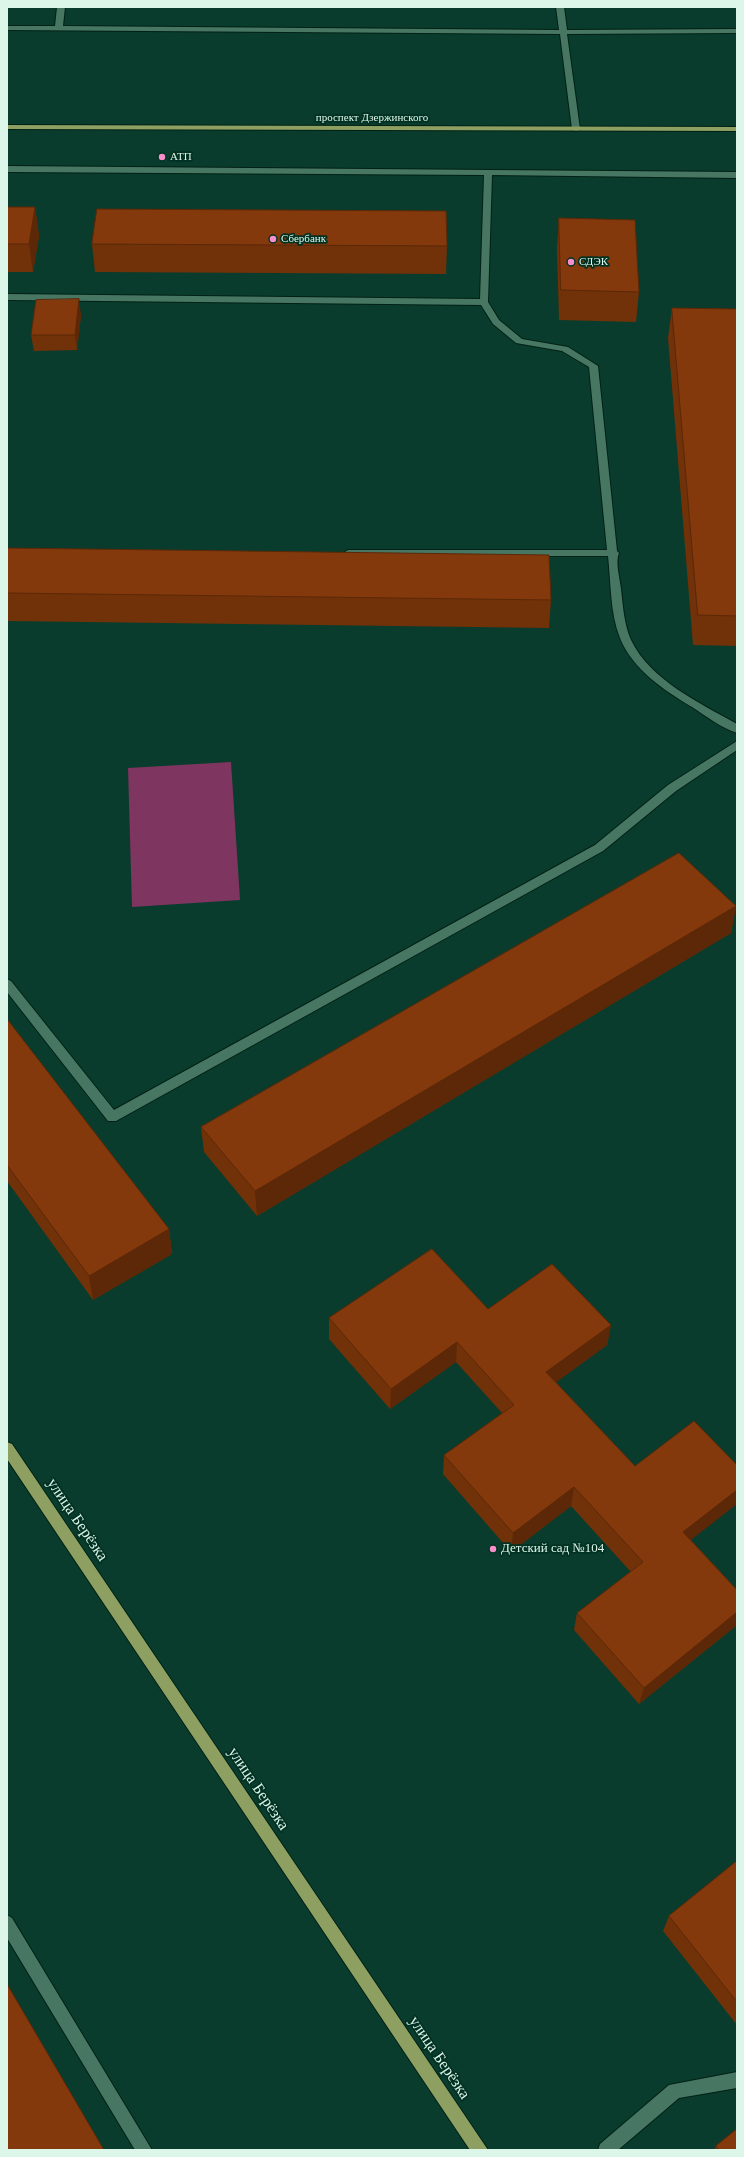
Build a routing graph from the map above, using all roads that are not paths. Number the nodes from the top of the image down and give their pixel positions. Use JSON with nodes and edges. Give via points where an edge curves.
{"nodes":[{"id":1,"x":61,"y":7,"type":"edge"},
{"id":2,"x":560,"y":7,"type":"edge"},
{"id":3,"x":7,"y":28,"type":"edge"},
{"id":4,"x":59,"y":28,"type":"junction"},
{"id":5,"x":737,"y":31,"type":"edge"},
{"id":6,"x":563,"y":32,"type":"junction"},
{"id":7,"x":7,"y":127,"type":"edge"},
{"id":8,"x":737,"y":129,"type":"edge"},
{"id":9,"x":576,"y":130,"type":"junction"},
{"id":10,"x":7,"y":169,"type":"edge"},
{"id":11,"x":488,"y":172,"type":"junction"},
{"id":12,"x":737,"y":175,"type":"edge"},
{"id":13,"x":7,"y":297,"type":"edge"},
{"id":14,"x":484,"y":302,"type":"junction"},
{"id":15,"x":340,"y":553,"type":"edge"},
{"id":16,"x":614,"y":553,"type":"junction"},
{"id":17,"x":737,"y":729,"type":"edge"},
{"id":18,"x":737,"y":746,"type":"edge"},
{"id":19,"x":7,"y":984,"type":"edge"},
{"id":20,"x":7,"y":1448,"type":"edge"},
{"id":21,"x":7,"y":1923,"type":"edge"},
{"id":22,"x":737,"y":2080,"type":"edge"},
{"id":23,"x":144,"y":2150,"type":"edge"},
{"id":24,"x":480,"y":2150,"type":"edge"},
{"id":25,"x":606,"y":2150,"type":"edge"}],
"edges":[{"from":1,"to":4,"type":"street"},
{"from":2,"to":6,"type":"street"},
{"from":3,"to":4,"type":"street"},
{"from":4,"to":6,"type":"street"},
{"from":5,"to":6,"type":"street"},
{"from":6,"to":9,"type":"street"},
{"from":7,"to":9,"type":"main road","name":"проспект Дзержинского"},
{"from":8,"to":9,"type":"main road","name":"проспект Дзержинского"},
{"from":10,"to":11,"type":"street"},
{"from":11,"to":12,"type":"street"},
{"from":11,"to":14,"type":"street"},
{"from":13,"to":14,"type":"street"},
{"from":14,"to":16,"type":"street","via":[[496,322],[519,341],[565,349],[593,366]]},
{"from":15,"to":16,"type":"street"},
{"from":16,"to":17,"type":"street","via":[[620,616],[626,642],[647,670]]},
{"from":18,"to":19,"type":"street","via":[[672,788],[599,848],[112,1117]]},
{"from":20,"to":24,"type":"main road","name":"улица Берёзка"},
{"from":21,"to":23,"type":"street"},
{"from":22,"to":25,"type":"street","via":[[676,2091]]}]}
